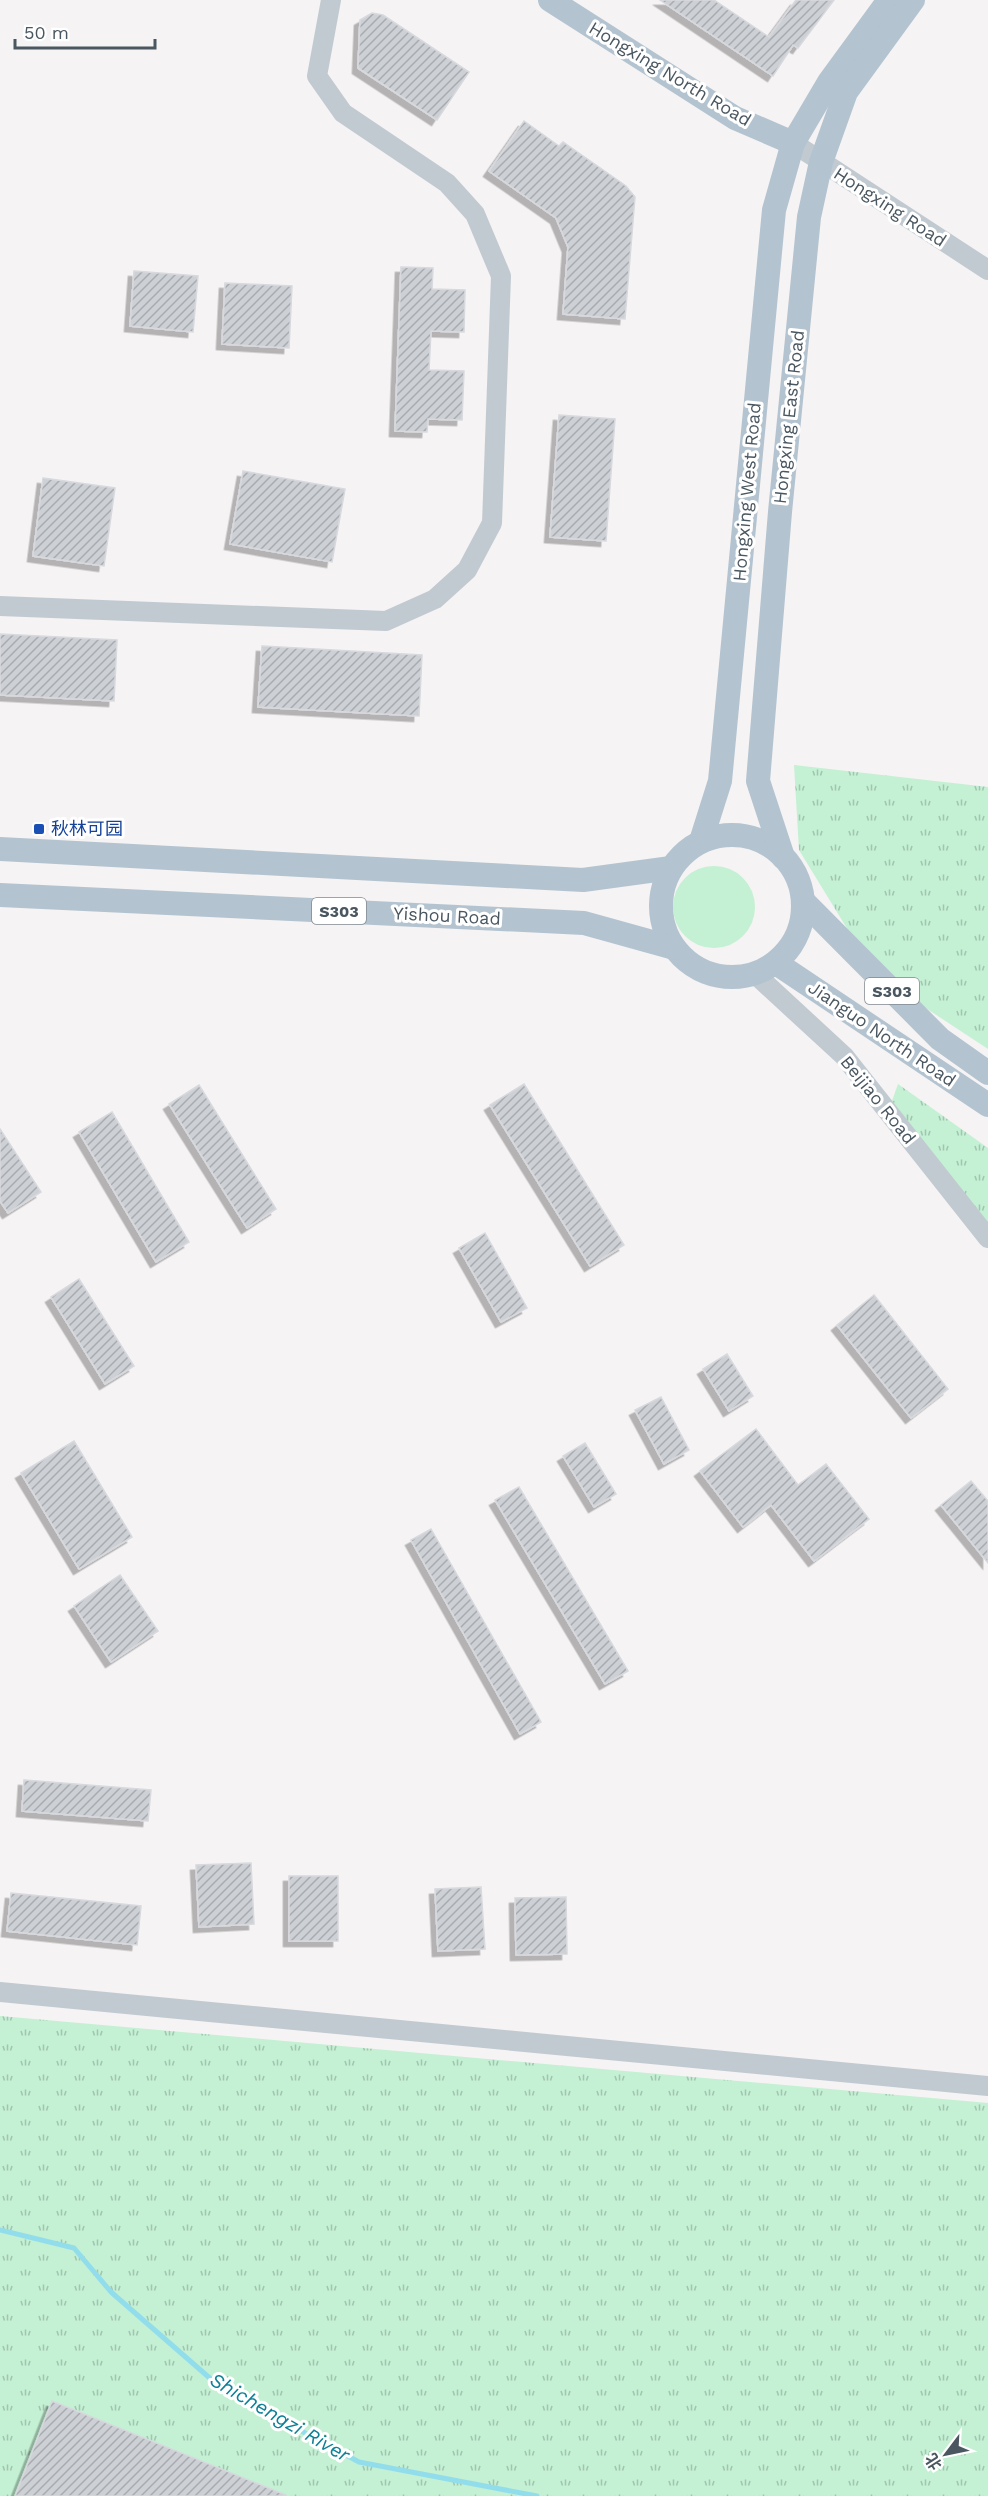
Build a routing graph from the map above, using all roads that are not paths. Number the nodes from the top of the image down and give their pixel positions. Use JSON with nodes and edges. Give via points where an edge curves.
{"nodes":[{"id":1,"x":331,"y":0,"type":"edge"},
{"id":2,"x":550,"y":0,"type":"edge"},
{"id":3,"x":889,"y":0,"type":"edge"},
{"id":4,"x":914,"y":0,"type":"edge"},
{"id":5,"x":793,"y":143,"type":"junction"},
{"id":6,"x":821,"y":162,"type":"junction"},
{"id":7,"x":988,"y":270,"type":"edge"},
{"id":8,"x":0,"y":606,"type":"edge"},
{"id":9,"x":701,"y":842,"type":"junction"},
{"id":10,"x":0,"y":849,"type":"edge"},
{"id":11,"x":783,"y":857,"type":"junction"},
{"id":12,"x":671,"y":868,"type":"junction"},
{"id":13,"x":0,"y":895,"type":"edge"},
{"id":14,"x":803,"y":901,"type":"junction"},
{"id":15,"x":674,"y":948,"type":"junction"},
{"id":16,"x":766,"y":968,"type":"junction"},
{"id":17,"x":988,"y":1073,"type":"edge"},
{"id":18,"x":988,"y":1105,"type":"edge"},
{"id":19,"x":988,"y":1238,"type":"edge"},
{"id":20,"x":0,"y":1992,"type":"edge"},
{"id":21,"x":988,"y":2086,"type":"edge"}],
"edges":[{"from":1,"to":8,"type":"street","via":[[317,76],[343,113],[447,183],[476,214],[501,276],[492,523],[467,570],[435,599],[386,621]]},
{"from":2,"to":5,"type":"main road","name":"Hongxing North Road","via":[[735,118]]},
{"from":3,"to":5,"type":"main road","via":[[829,82]]},
{"from":4,"to":6,"type":"main road","name":"Hongxing East Road","via":[[846,92]]},
{"from":5,"to":6,"type":"street","name":"Hongxing Road"},
{"from":5,"to":9,"type":"main road","name":"Hongxing West Road","via":[[774,210],[720,781]]},
{"from":6,"to":7,"type":"street","name":"Hongxing Road"},
{"from":6,"to":11,"type":"main road","name":"Hongxing East Road","via":[[809,216],[758,781]]},
{"from":9,"to":11,"type":"main road","via":[[721,835],[741,835],[764,843]]},
{"from":9,"to":12,"type":"main road"},
{"from":10,"to":12,"type":"main road","via":[[583,880]]},
{"from":11,"to":14,"type":"main road","via":[[797,877]]},
{"from":12,"to":15,"type":"main road","via":[[660,908],[664,929]]},
{"from":13,"to":15,"type":"main road","name":"Yishou Road","number":"S303","via":[[584,923]]},
{"from":14,"to":16,"type":"main road","via":[[801,924],[791,945]]},
{"from":14,"to":17,"type":"main road","name":"Jianguo North Road","number":"S303","via":[[940,1039]]},
{"from":15,"to":16,"type":"main road","via":[[690,964],[710,974],[733,978]]},
{"from":16,"to":18,"type":"main road","name":"Jianguo North Road"},
{"from":16,"to":19,"type":"street","name":"Beijiao Road","via":[[844,1056]]},
{"from":20,"to":21,"type":"street"}]}
